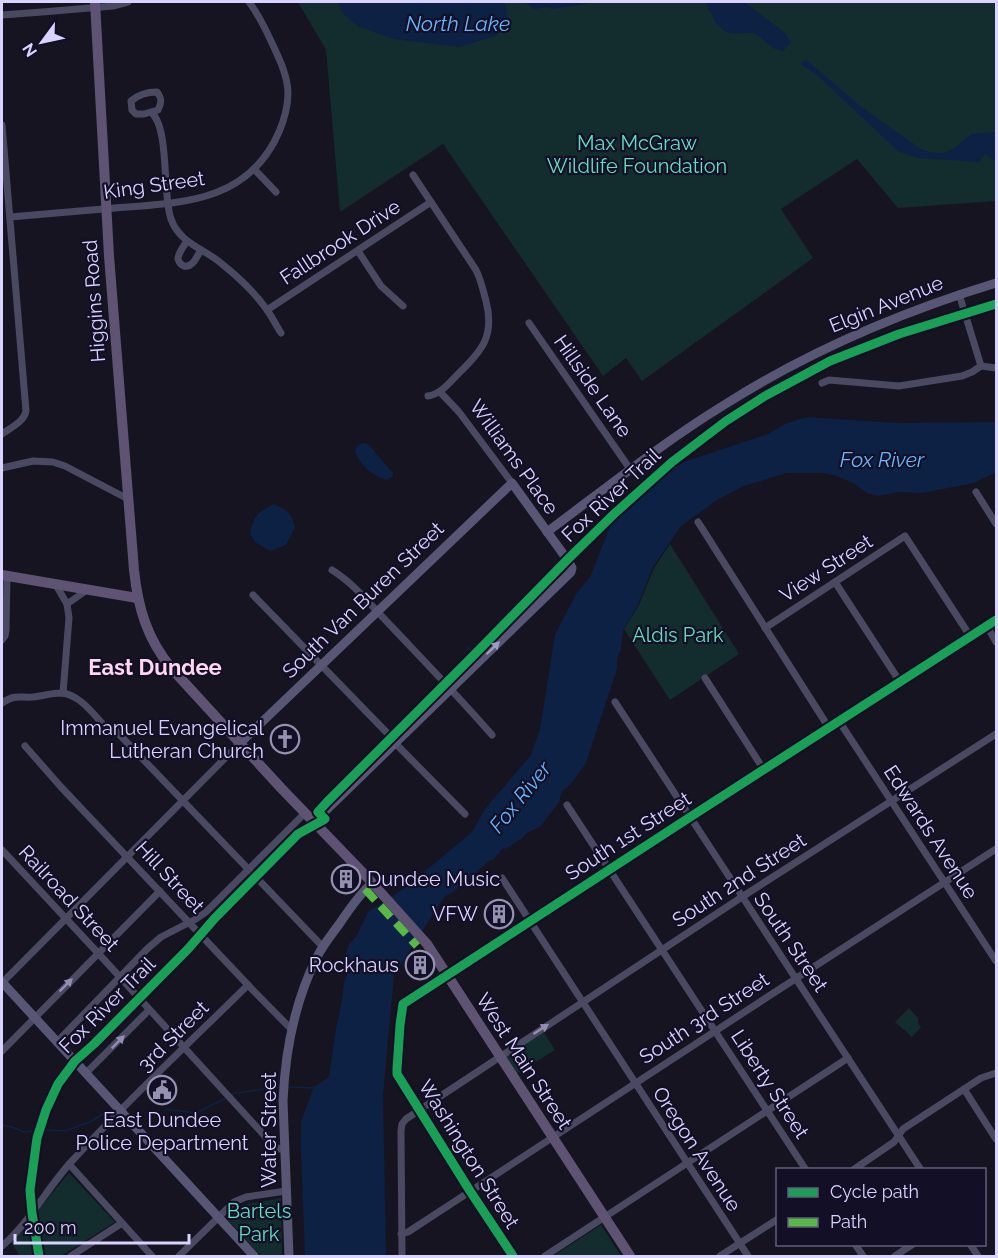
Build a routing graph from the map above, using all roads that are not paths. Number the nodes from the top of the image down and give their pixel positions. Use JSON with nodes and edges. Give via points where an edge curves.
{"nodes":[{"id":1,"x":129,"y":2,"type":"edge"},
{"id":2,"x":249,"y":2,"type":"edge"},
{"id":3,"x":95,"y":4,"type":"edge"},
{"id":4,"x":2,"y":15,"type":"edge"},
{"id":5,"x":151,"y":112,"type":"junction"},
{"id":6,"x":2,"y":125,"type":"edge"},
{"id":7,"x":254,"y":169,"type":"junction"},
{"id":8,"x":413,"y":175,"type":"dead end"},
{"id":9,"x":276,"y":192,"type":"dead end"},
{"id":10,"x":431,"y":202,"type":"junction"},
{"id":11,"x":168,"y":204,"type":"junction"},
{"id":12,"x":106,"y":209,"type":"junction"},
{"id":13,"x":10,"y":219,"type":"junction"},
{"id":14,"x":2,"y":226,"type":"edge"},
{"id":15,"x":187,"y":241,"type":"junction"},
{"id":16,"x":201,"y":250,"type":"junction"},
{"id":17,"x":358,"y":250,"type":"junction"},
{"id":18,"x":996,"y":283,"type":"edge"},
{"id":19,"x":959,"y":294,"type":"junction"},
{"id":20,"x":403,"y":306,"type":"dead end"},
{"id":21,"x":267,"y":310,"type":"junction"},
{"id":22,"x":528,"y":322,"type":"dead end"},
{"id":23,"x":281,"y":333,"type":"dead end"},
{"id":24,"x":981,"y":366,"type":"junction"},
{"id":25,"x":996,"y":368,"type":"edge"},
{"id":26,"x":822,"y":383,"type":"dead end"},
{"id":27,"x":440,"y":392,"type":"junction"},
{"id":28,"x":428,"y":396,"type":"dead end"},
{"id":29,"x":2,"y":434,"type":"edge"},
{"id":30,"x":2,"y":468,"type":"edge"},
{"id":31,"x":630,"y":469,"type":"junction"},
{"id":32,"x":512,"y":483,"type":"junction"},
{"id":33,"x":976,"y":492,"type":"dead end"},
{"id":34,"x":128,"y":499,"type":"junction"},
{"id":35,"x":698,"y":522,"type":"dead end"},
{"id":36,"x":996,"y":524,"type":"edge"},
{"id":37,"x":547,"y":532,"type":"junction"},
{"id":38,"x":332,"y":570,"type":"dead end"},
{"id":39,"x":4,"y":575,"type":"edge"},
{"id":40,"x":835,"y":582,"type":"junction"},
{"id":41,"x":56,"y":585,"type":"junction"},
{"id":42,"x":87,"y":590,"type":"junction"},
{"id":43,"x":253,"y":595,"type":"dead end"},
{"id":44,"x":137,"y":598,"type":"junction"},
{"id":45,"x":67,"y":604,"type":"junction"},
{"id":46,"x":377,"y":612,"type":"junction"},
{"id":47,"x":996,"y":620,"type":"edge"},
{"id":48,"x":987,"y":626,"type":"junction"},
{"id":49,"x":765,"y":628,"type":"junction"},
{"id":50,"x":970,"y":636,"type":"junction"},
{"id":51,"x":2,"y":640,"type":"edge"},
{"id":52,"x":996,"y":642,"type":"edge"},
{"id":53,"x":321,"y":666,"type":"junction"},
{"id":54,"x":705,"y":678,"type":"dead end"},
{"id":55,"x":900,"y":682,"type":"junction"},
{"id":56,"x":451,"y":689,"type":"junction"},
{"id":57,"x":63,"y":693,"type":"junction"},
{"id":58,"x":615,"y":702,"type":"dead end"},
{"id":59,"x":2,"y":703,"type":"edge"},
{"id":60,"x":839,"y":722,"type":"junction"},
{"id":61,"x":829,"y":728,"type":"junction"},
{"id":62,"x":996,"y":734,"type":"edge"},
{"id":63,"x":492,"y":735,"type":"dead end"},
{"id":64,"x":240,"y":743,"type":"junction"},
{"id":65,"x":395,"y":743,"type":"junction"},
{"id":66,"x":25,"y":746,"type":"dead end"},
{"id":67,"x":764,"y":770,"type":"junction"},
{"id":68,"x":182,"y":801,"type":"junction"},
{"id":69,"x":891,"y":801,"type":"junction"},
{"id":70,"x":567,"y":806,"type":"dead end"},
{"id":71,"x":305,"y":813,"type":"junction"},
{"id":72,"x":465,"y":814,"type":"dead end"},
{"id":73,"x":690,"y":817,"type":"junction"},
{"id":74,"x":314,"y":822,"type":"junction"},
{"id":75,"x":996,"y":849,"type":"edge"},
{"id":76,"x":2,"y":850,"type":"edge"},
{"id":77,"x":127,"y":856,"type":"junction"},
{"id":78,"x":248,"y":870,"type":"junction"},
{"id":79,"x":609,"y":870,"type":"junction"},
{"id":80,"x":502,"y":878,"type":"dead end"},
{"id":81,"x":945,"y":882,"type":"junction"},
{"id":82,"x":376,"y":887,"type":"junction"},
{"id":83,"x":160,"y":891,"type":"junction"},
{"id":84,"x":742,"y":898,"type":"junction"},
{"id":85,"x":66,"y":919,"type":"junction"},
{"id":86,"x":190,"y":922,"type":"junction"},
{"id":87,"x":530,"y":922,"type":"junction"},
{"id":88,"x":323,"y":947,"type":"junction"},
{"id":89,"x":663,"y":950,"type":"junction"},
{"id":90,"x":98,"y":953,"type":"junction"},
{"id":91,"x":996,"y":961,"type":"edge"},
{"id":92,"x":447,"y":975,"type":"junction"},
{"id":93,"x":120,"y":977,"type":"junction"},
{"id":94,"x":796,"y":978,"type":"junction"},
{"id":95,"x":2,"y":982,"type":"edge"},
{"id":96,"x":248,"y":985,"type":"junction"},
{"id":97,"x":582,"y":1002,"type":"junction"},
{"id":98,"x":149,"y":1010,"type":"junction"},
{"id":99,"x":34,"y":1018,"type":"junction"},
{"id":100,"x":292,"y":1030,"type":"junction"},
{"id":101,"x":715,"y":1030,"type":"junction"},
{"id":102,"x":57,"y":1042,"type":"junction"},
{"id":103,"x":184,"y":1048,"type":"junction"},
{"id":104,"x":2,"y":1051,"type":"edge"},
{"id":105,"x":500,"y":1056,"type":"junction"},
{"id":106,"x":848,"y":1058,"type":"junction"},
{"id":107,"x":397,"y":1069,"type":"joint"},
{"id":108,"x":996,"y":1072,"type":"edge"},
{"id":109,"x":86,"y":1073,"type":"junction"},
{"id":110,"x":634,"y":1083,"type":"junction"},
{"id":111,"x":964,"y":1089,"type":"junction"},
{"id":112,"x":419,"y":1110,"type":"junction"},
{"id":113,"x":120,"y":1111,"type":"junction"},
{"id":114,"x":768,"y":1111,"type":"junction"},
{"id":115,"x":899,"y":1135,"type":"junction"},
{"id":116,"x":552,"y":1137,"type":"junction"},
{"id":117,"x":996,"y":1139,"type":"edge"},
{"id":118,"x":284,"y":1149,"type":"junction"},
{"id":119,"x":687,"y":1163,"type":"junction"},
{"id":120,"x":69,"y":1164,"type":"junction"},
{"id":121,"x":805,"y":1168,"type":"edge"},
{"id":122,"x":856,"y":1168,"type":"edge"},
{"id":123,"x":920,"y":1168,"type":"edge"},
{"id":124,"x":286,"y":1191,"type":"junction"},
{"id":125,"x":470,"y":1191,"type":"junction"},
{"id":126,"x":218,"y":1218,"type":"junction"},
{"id":127,"x":604,"y":1218,"type":"junction"},
{"id":128,"x":776,"y":1220,"type":"edge"},
{"id":129,"x":122,"y":1223,"type":"junction"},
{"id":130,"x":401,"y":1234,"type":"junction"},
{"id":131,"x":740,"y":1244,"type":"junction"},
{"id":132,"x":2,"y":1246,"type":"edge"},
{"id":133,"x":912,"y":1246,"type":"edge"},
{"id":134,"x":71,"y":1257,"type":"edge"},
{"id":135,"x":153,"y":1257,"type":"edge"},
{"id":136,"x":179,"y":1257,"type":"edge"},
{"id":137,"x":254,"y":1257,"type":"edge"},
{"id":138,"x":289,"y":1257,"type":"edge"},
{"id":139,"x":402,"y":1257,"type":"edge"},
{"id":140,"x":513,"y":1257,"type":"edge"},
{"id":141,"x":545,"y":1257,"type":"edge"},
{"id":142,"x":630,"y":1257,"type":"edge"},
{"id":143,"x":720,"y":1257,"type":"edge"},
{"id":144,"x":748,"y":1257,"type":"edge"},
{"id":145,"x":895,"y":1257,"type":"edge"}],
"edges":[{"from":1,"to":3,"type":"street","via":[[113,6]]},
{"from":2,"to":7,"type":"street","name":"King Street","via":[[284,67],[289,93],[277,136]]},
{"from":3,"to":4,"type":"street"},
{"from":3,"to":12,"type":"main road","name":"Higgins Road"},
{"from":5,"to":5,"type":"street","via":[[158,110],[162,102],[157,92],[131,101],[136,114]]},
{"from":5,"to":11,"type":"street","via":[[160,128]]},
{"from":6,"to":13,"type":"street"},
{"from":7,"to":9,"type":"street"},
{"from":7,"to":11,"type":"street","name":"King Street","via":[[217,193]]},
{"from":8,"to":10,"type":"street"},
{"from":10,"to":17,"type":"street","name":"Fallbrook Drive"},
{"from":10,"to":27,"type":"street","via":[[473,265],[489,320],[486,340],[477,355]]},
{"from":11,"to":12,"type":"street","name":"King Street"},
{"from":11,"to":15,"type":"street","via":[[172,223]]},
{"from":12,"to":13,"type":"street","name":"King Street"},
{"from":12,"to":34,"type":"main road","name":"Higgins Road"},
{"from":13,"to":14,"type":"street"},
{"from":13,"to":29,"type":"street","via":[[26,413]]},
{"from":15,"to":16,"type":"street"},
{"from":15,"to":16,"type":"street","via":[[178,257],[182,265],[192,265]]},
{"from":16,"to":21,"type":"street","via":[[222,264]]},
{"from":17,"to":20,"type":"street","via":[[383,288]]},
{"from":17,"to":21,"type":"street","name":"Fallbrook Drive"},
{"from":18,"to":19,"type":"street","name":"Elgin Avenue"},
{"from":19,"to":24,"type":"street"},
{"from":19,"to":31,"type":"street","name":"Elgin Avenue","via":[[813,354],[722,406]]},
{"from":21,"to":23,"type":"street"},
{"from":22,"to":31,"type":"street","name":"Hillside Lane"},
{"from":24,"to":25,"type":"street"},
{"from":24,"to":26,"type":"street","via":[[962,376],[906,385],[829,380]]},
{"from":27,"to":28,"type":"street"},
{"from":27,"to":32,"type":"street","name":"Williams Place"},
{"from":30,"to":34,"type":"street","via":[[33,461],[53,462]]},
{"from":31,"to":37,"type":"street","name":"Elgin Avenue"},
{"from":32,"to":37,"type":"street","name":"Williams Place"},
{"from":32,"to":46,"type":"street","name":"South Van Buren Street"},
{"from":33,"to":36,"type":"street"},
{"from":34,"to":44,"type":"main road","name":"Higgins Road"},
{"from":35,"to":49,"type":"street"},
{"from":56,"to":37,"type":"street","name":"Williams Place","one_way":true,"via":[[568,576],[571,564]]},
{"from":38,"to":46,"type":"street"},
{"from":39,"to":41,"type":"main road"},
{"from":39,"to":51,"type":"street","via":[[6,625]]},
{"from":40,"to":49,"type":"street","name":"View Street"},
{"from":40,"to":50,"type":"street","name":"View Street","via":[[906,536]]},
{"from":40,"to":55,"type":"street"},
{"from":41,"to":42,"type":"main road"},
{"from":41,"to":45,"type":"street"},
{"from":42,"to":44,"type":"main road"},
{"from":42,"to":45,"type":"street"},
{"from":43,"to":53,"type":"street"},
{"from":44,"to":64,"type":"main road","name":"Higgins Road","via":[[148,631],[168,664]]},
{"from":45,"to":57,"type":"street","via":[[69,631]]},
{"from":46,"to":53,"type":"street","name":"South Van Buren Street"},
{"from":46,"to":56,"type":"street"},
{"from":47,"to":48,"type":"street"},
{"from":48,"to":50,"type":"street"},
{"from":48,"to":52,"type":"street"},
{"from":49,"to":61,"type":"street"},
{"from":50,"to":55,"type":"street"},
{"from":53,"to":64,"type":"street","name":"South Van Buren Street"},
{"from":53,"to":65,"type":"street"},
{"from":54,"to":67,"type":"street"},
{"from":55,"to":60,"type":"street"},
{"from":56,"to":63,"type":"street"},
{"from":56,"to":65,"type":"street"},
{"from":57,"to":59,"type":"street","via":[[16,696]]},
{"from":57,"to":68,"type":"street","via":[[81,702],[112,730]]},
{"from":58,"to":73,"type":"street","name":"South Street"},
{"from":60,"to":61,"type":"street","name":"South 1st Street"},
{"from":60,"to":69,"type":"street","name":"Edwards Avenue"},
{"from":61,"to":67,"type":"street","name":"South 1st Street"},
{"from":62,"to":69,"type":"street","name":"South 2nd Street"},
{"from":64,"to":68,"type":"street"},
{"from":64,"to":71,"type":"main road","name":"West Main Street"},
{"from":65,"to":72,"type":"street"},
{"from":65,"to":74,"type":"street"},
{"from":66,"to":77,"type":"street","name":"Hill Street"},
{"from":67,"to":73,"type":"street","name":"South 1st Street"},
{"from":68,"to":77,"type":"street"},
{"from":68,"to":78,"type":"street"},
{"from":69,"to":81,"type":"street","name":"Edwards Avenue"},
{"from":69,"to":84,"type":"street","name":"South 2nd Street"},
{"from":70,"to":79,"type":"street","name":"Liberty Street"},
{"from":71,"to":74,"type":"main road","name":"West Main Street"},
{"from":71,"to":78,"type":"street"},
{"from":73,"to":79,"type":"street","name":"South 1st Street"},
{"from":73,"to":84,"type":"street","name":"South Street"},
{"from":74,"to":82,"type":"main road","name":"West Main Street"},
{"from":75,"to":81,"type":"street","name":"South 3rd Street"},
{"from":76,"to":85,"type":"street","name":"Railroad Street"},
{"from":77,"to":83,"type":"street","name":"Hill Street"},
{"from":77,"to":85,"type":"street"},
{"from":78,"to":86,"type":"street"},
{"from":78,"to":88,"type":"street"},
{"from":79,"to":87,"type":"street","name":"South 1st Street"},
{"from":79,"to":89,"type":"street","name":"Liberty Street"},
{"from":80,"to":87,"type":"street","name":"Oregon Avenue"},
{"from":81,"to":91,"type":"street","name":"Edwards Avenue"},
{"from":81,"to":94,"type":"street","name":"South 3rd Street"},
{"from":82,"to":88,"type":"street","name":"Water Street","via":[[357,898]]},
{"from":82,"to":92,"type":"main road","name":"West Main Street","via":[[425,941]]},
{"from":83,"to":86,"type":"street","name":"Hill Street"},
{"from":83,"to":90,"type":"street"},
{"from":84,"to":89,"type":"street","name":"South 2nd Street"},
{"from":84,"to":94,"type":"street","name":"South Street"},
{"from":85,"to":90,"type":"street","name":"Railroad Street"},
{"from":85,"to":95,"type":"street"},
{"from":86,"to":93,"type":"street","via":[[158,939]]},
{"from":86,"to":96,"type":"street","name":"Hill Street"},
{"from":87,"to":92,"type":"street","name":"South 1st Street"},
{"from":87,"to":97,"type":"street","name":"Oregon Avenue"},
{"from":88,"to":100,"type":"street","name":"Water Street","via":[[305,986]]},
{"from":89,"to":97,"type":"street","name":"South 2nd Street"},
{"from":89,"to":101,"type":"street","name":"Liberty Street"},
{"from":90,"to":93,"type":"street","name":"Railroad Street"},
{"from":99,"to":90,"type":"street","one_way":true},
{"from":92,"to":105,"type":"main road","name":"West Main Street"},
{"from":92,"to":107,"type":"street","name":"South 1st Street","via":[[403,1005]]},
{"from":93,"to":98,"type":"street","name":"Railroad Street"},
{"from":93,"to":102,"type":"street"},
{"from":94,"to":101,"type":"street","name":"South 3rd Street"},
{"from":94,"to":106,"type":"street","name":"South Street"},
{"from":95,"to":99,"type":"street"},
{"from":96,"to":100,"type":"street","name":"Hill Street"},
{"from":96,"to":103,"type":"street","name":"3rd Street"},
{"from":105,"to":97,"type":"street","name":"South 2nd Street","one_way":true},
{"from":97,"to":110,"type":"street","name":"Oregon Avenue"},
{"from":98,"to":103,"type":"street","name":"Railroad Street"},
{"from":109,"to":98,"type":"street","one_way":true},
{"from":99,"to":102,"type":"street"},
{"from":99,"to":104,"type":"street"},
{"from":100,"to":118,"type":"street","name":"Water Street","via":[[283,1093]]},
{"from":101,"to":110,"type":"street","name":"South 3rd Street"},
{"from":101,"to":114,"type":"street","name":"Liberty Street"},
{"from":102,"to":109,"type":"street"},
{"from":103,"to":113,"type":"street","name":"3rd Street"},
{"from":103,"to":118,"type":"street","name":"Railroad Street","via":[[275,1147]]},
{"from":105,"to":112,"type":"street","name":"South 2nd Street"},
{"from":105,"to":116,"type":"main road","name":"West Main Street"},
{"from":106,"to":114,"type":"street"},
{"from":106,"to":115,"type":"street","name":"South Street"},
{"from":107,"to":112,"type":"street","name":"Washington Street"},
{"from":108,"to":111,"type":"street"},
{"from":109,"to":113,"type":"street"},
{"from":110,"to":116,"type":"street","name":"South 3rd Street"},
{"from":110,"to":119,"type":"street","name":"Oregon Avenue"},
{"from":111,"to":115,"type":"street"},
{"from":111,"to":117,"type":"street"},
{"from":112,"to":125,"type":"street","name":"Washington Street"},
{"from":112,"to":130,"type":"street","name":"South 2nd Street","via":[[404,1121],[401,1131]]},
{"from":113,"to":120,"type":"street","name":"3rd Street"},
{"from":113,"to":126,"type":"street"},
{"from":114,"to":119,"type":"street"},
{"from":114,"to":121,"type":"street","name":"Liberty Street"},
{"from":115,"to":122,"type":"street","via":[[894,1143]]},
{"from":115,"to":123,"type":"street","name":"South Street"},
{"from":116,"to":125,"type":"street","name":"South 3rd Street"},
{"from":116,"to":127,"type":"main road","name":"West Main Street"},
{"from":118,"to":124,"type":"street","name":"Water Street"},
{"from":119,"to":127,"type":"street"},
{"from":119,"to":131,"type":"street","name":"Oregon Avenue"},
{"from":120,"to":129,"type":"street"},
{"from":120,"to":132,"type":"street","name":"3rd Street"},
{"from":124,"to":126,"type":"street","via":[[240,1199]]},
{"from":124,"to":138,"type":"street","name":"Water Street"},
{"from":125,"to":130,"type":"street","name":"South 3rd Street"},
{"from":125,"to":140,"type":"street","name":"Washington Street"},
{"from":126,"to":136,"type":"street"},
{"from":126,"to":137,"type":"street"},
{"from":127,"to":141,"type":"street"},
{"from":127,"to":142,"type":"main road","name":"West Main Street"},
{"from":128,"to":131,"type":"street"},
{"from":129,"to":134,"type":"street"},
{"from":129,"to":135,"type":"street"},
{"from":130,"to":139,"type":"street"},
{"from":131,"to":143,"type":"street"},
{"from":131,"to":144,"type":"street","name":"Oregon Avenue"},
{"from":133,"to":145,"type":"street"}]}
